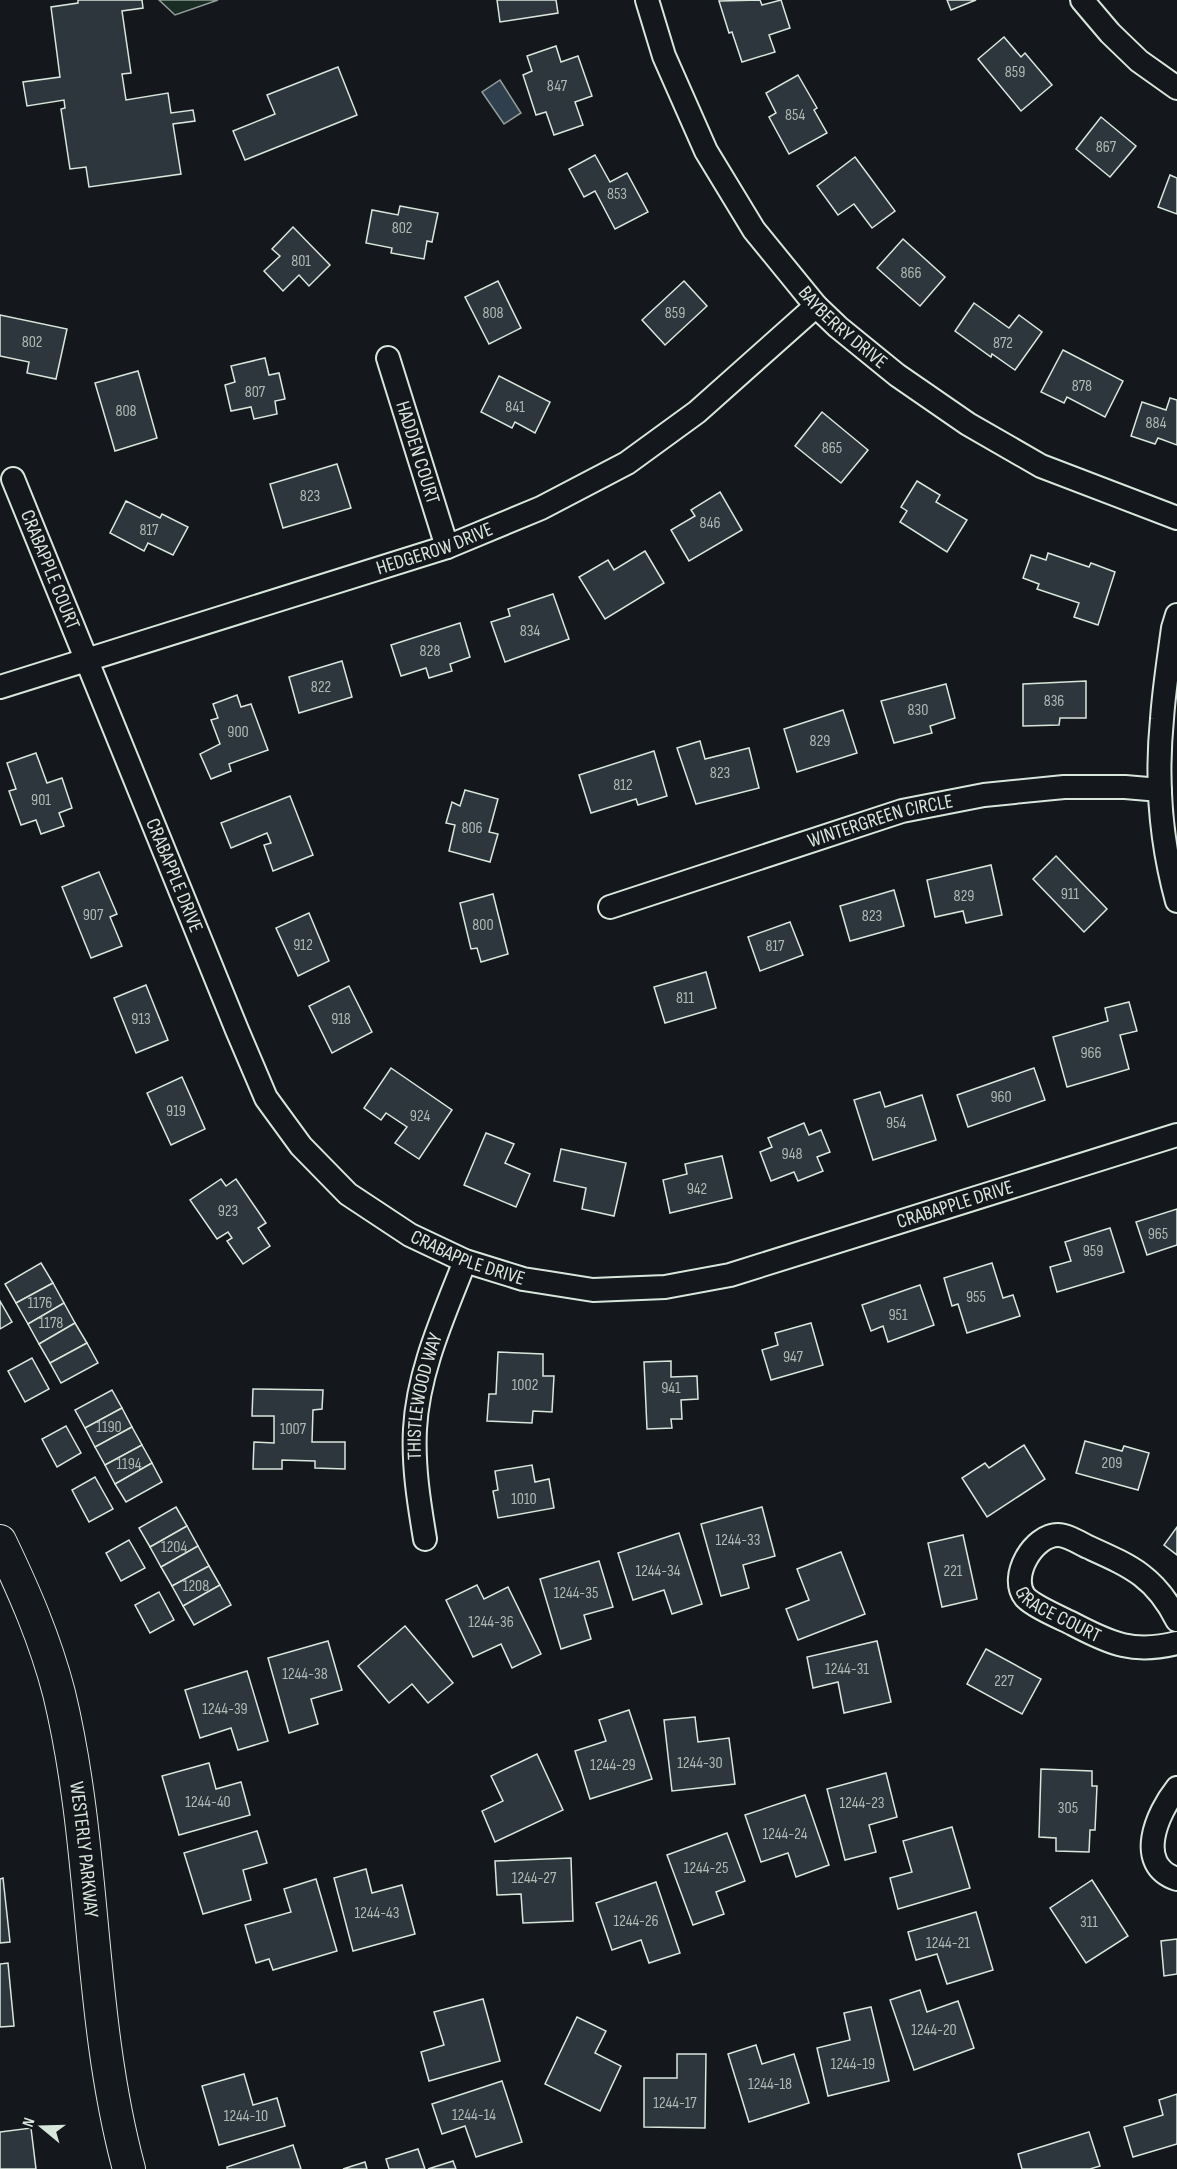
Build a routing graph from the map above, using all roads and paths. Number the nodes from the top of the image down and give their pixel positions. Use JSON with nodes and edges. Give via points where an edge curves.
{"nodes":[{"id":1,"x":647,"y":0,"type":"edge"},
{"id":2,"x":1082,"y":0,"type":"edge"},
{"id":3,"x":1177,"y":88,"type":"edge"},
{"id":4,"x":816,"y":306,"type":"junction"},
{"id":5,"x":388,"y":358,"type":"dead end"},
{"id":6,"x":13,"y":479,"type":"dead end"},
{"id":7,"x":1177,"y":518,"type":"edge"},
{"id":8,"x":447,"y":547,"type":"junction"},
{"id":9,"x":1177,"y":615,"type":"edge"},
{"id":10,"x":86,"y":660,"type":"junction"},
{"id":11,"x":0,"y":687,"type":"edge"},
{"id":12,"x":1160,"y":790,"type":"junction"},
{"id":13,"x":1177,"y":901,"type":"edge"},
{"id":14,"x":610,"y":907,"type":"dead end"},
{"id":15,"x":1177,"y":1135,"type":"edge"},
{"id":16,"x":465,"y":1261,"type":"junction"},
{"id":17,"x":425,"y":1539,"type":"dead end"},
{"id":18,"x":0,"y":1541,"type":"edge"},
{"id":19,"x":1177,"y":1620,"type":"edge"},
{"id":20,"x":1177,"y":1644,"type":"edge"},
{"id":21,"x":1177,"y":1788,"type":"edge"},
{"id":22,"x":1177,"y":1879,"type":"edge"},
{"id":23,"x":129,"y":2169,"type":"edge"}],
"edges":[{"from":1,"to":4,"type":"street","name":"BAYBERRY DRIVE","via":[[664,56],[706,150],[754,230]]},
{"from":2,"to":3,"type":"street","via":[[1139,62]]},
{"from":4,"to":7,"type":"street","name":"BAYBERRY DRIVE","via":[[897,375],[968,424],[1041,466]]},
{"from":4,"to":8,"type":"street","name":"HEDGEROW DRIVE","via":[[697,412],[627,463],[542,508]]},
{"from":5,"to":8,"type":"street","name":"HADDEN COURT"},
{"from":6,"to":10,"type":"street","name":"CRABAPPLE COURT"},
{"from":8,"to":10,"type":"street","name":"HEDGEROW DRIVE"},
{"from":9,"to":12,"type":"street","via":[[1161,721]]},
{"from":10,"to":11,"type":"street","name":"HEDGEROW DRIVE"},
{"from":10,"to":16,"type":"street","name":"CRABAPPLE DRIVE","via":[[266,1098],[301,1146],[348,1194],[410,1235]]},
{"from":12,"to":13,"type":"street","via":[[1168,868]]},
{"from":12,"to":14,"type":"street","name":"WINTERGREEN CIRCLE","via":[[1064,787],[984,795],[902,811]]},
{"from":15,"to":16,"type":"street","name":"CRABAPPLE DRIVE","via":[[730,1275],[665,1287],[593,1290],[523,1279]]},
{"from":16,"to":17,"type":"street","name":"THISTLEWOOD WAY","via":[[423,1374],[415,1427],[415,1463]]},
{"from":18,"to":23,"type":"main road","name":"WESTERLY PARKWAY","via":[[36,1619],[59,1694],[81,1817],[105,2054]]},
{"from":19,"to":20,"type":"street","name":"GRACE COURT","via":[[1164,1596],[1147,1579],[1084,1545],[1059,1535],[1046,1538],[1030,1550],[1026,1559],[1020,1587],[1026,1598],[1053,1614],[1125,1646],[1158,1648]]},
{"from":21,"to":22,"type":"street","via":[[1154,1833],[1151,1852],[1159,1868]]}]}
